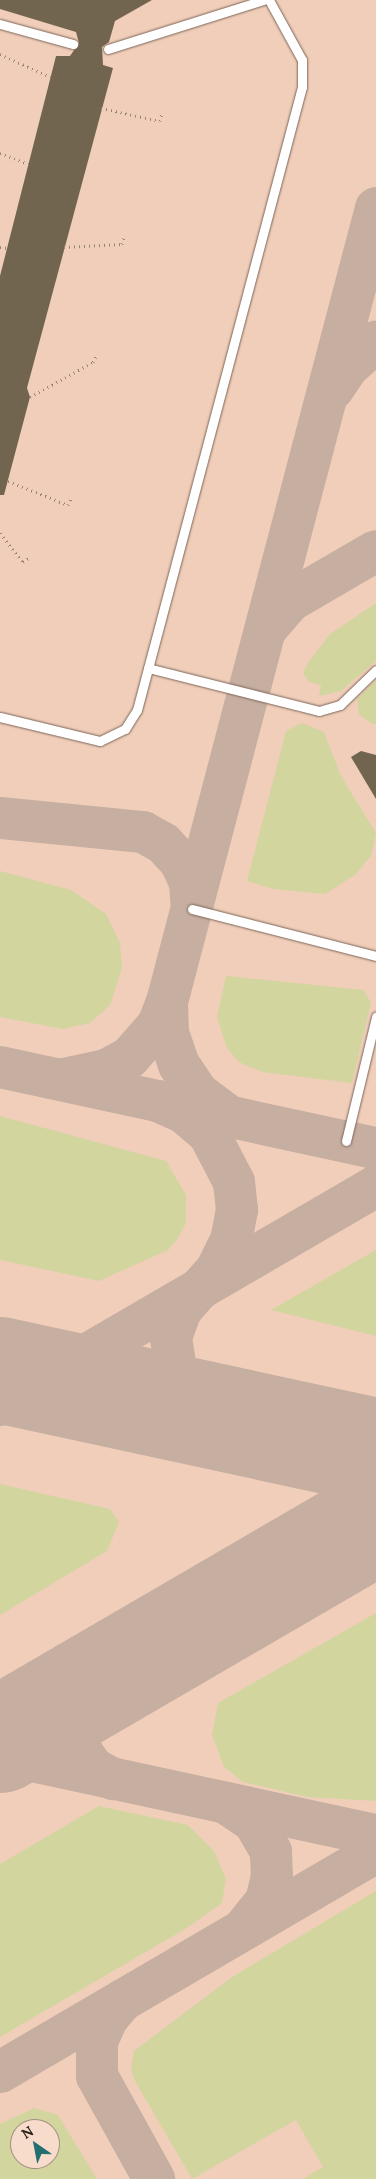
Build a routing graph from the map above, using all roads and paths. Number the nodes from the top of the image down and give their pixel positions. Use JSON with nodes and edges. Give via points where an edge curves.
{"nodes":[{"id":1,"x":263,"y":0,"type":"edge"},
{"id":2,"x":269,"y":0,"type":"edge"},
{"id":3,"x":0,"y":24,"type":"edge"},
{"id":4,"x":73,"y":44,"type":"dead end"},
{"id":5,"x":108,"y":49,"type":"dead end"},
{"id":6,"x":0,"y":54,"type":"edge"},
{"id":7,"x":50,"y":77,"type":"dead end"},
{"id":8,"x":101,"y":108,"type":"dead end"},
{"id":9,"x":162,"y":113,"type":"dead end"},
{"id":10,"x":0,"y":153,"type":"edge"},
{"id":11,"x":30,"y":164,"type":"dead end"},
{"id":12,"x":124,"y":237,"type":"dead end"},
{"id":13,"x":0,"y":246,"type":"edge"},
{"id":14,"x":64,"y":247,"type":"dead end"},
{"id":15,"x":7,"y":248,"type":"dead end"},
{"id":16,"x":96,"y":356,"type":"dead end"},
{"id":17,"x":30,"y":398,"type":"dead end"},
{"id":18,"x":8,"y":481,"type":"dead end"},
{"id":19,"x":71,"y":498,"type":"dead end"},
{"id":20,"x":0,"y":533,"type":"edge"},
{"id":21,"x":29,"y":558,"type":"dead end"},
{"id":22,"x":148,"y":668,"type":"junction"},
{"id":23,"x":376,"y":670,"type":"edge"},
{"id":24,"x":0,"y":717,"type":"edge"},
{"id":25,"x":192,"y":909,"type":"dead end"},
{"id":26,"x":376,"y":956,"type":"edge"},
{"id":27,"x":376,"y":1017,"type":"edge"},
{"id":28,"x":346,"y":1141,"type":"dead end"}],
"edges":[{"from":1,"to":5,"type":"lane"},
{"from":2,"to":22,"type":"lane","via":[[302,60],[302,88]]},
{"from":3,"to":4,"type":"lane"},
{"from":6,"to":7,"type":"path"},
{"from":8,"to":9,"type":"path","via":[[160,120]]},
{"from":10,"to":11,"type":"path"},
{"from":12,"to":14,"type":"path","via":[[122,244]]},
{"from":13,"to":15,"type":"path"},
{"from":16,"to":17,"type":"path","via":[[93,362]]},
{"from":18,"to":19,"type":"path","via":[[68,505]]},
{"from":20,"to":21,"type":"path","via":[[23,562]]},
{"from":22,"to":23,"type":"lane","via":[[319,711],[340,705]]},
{"from":22,"to":24,"type":"lane","via":[[134,717],[106,739],[87,740]]},
{"from":25,"to":26,"type":"lane"},
{"from":27,"to":28,"type":"lane"}]}
